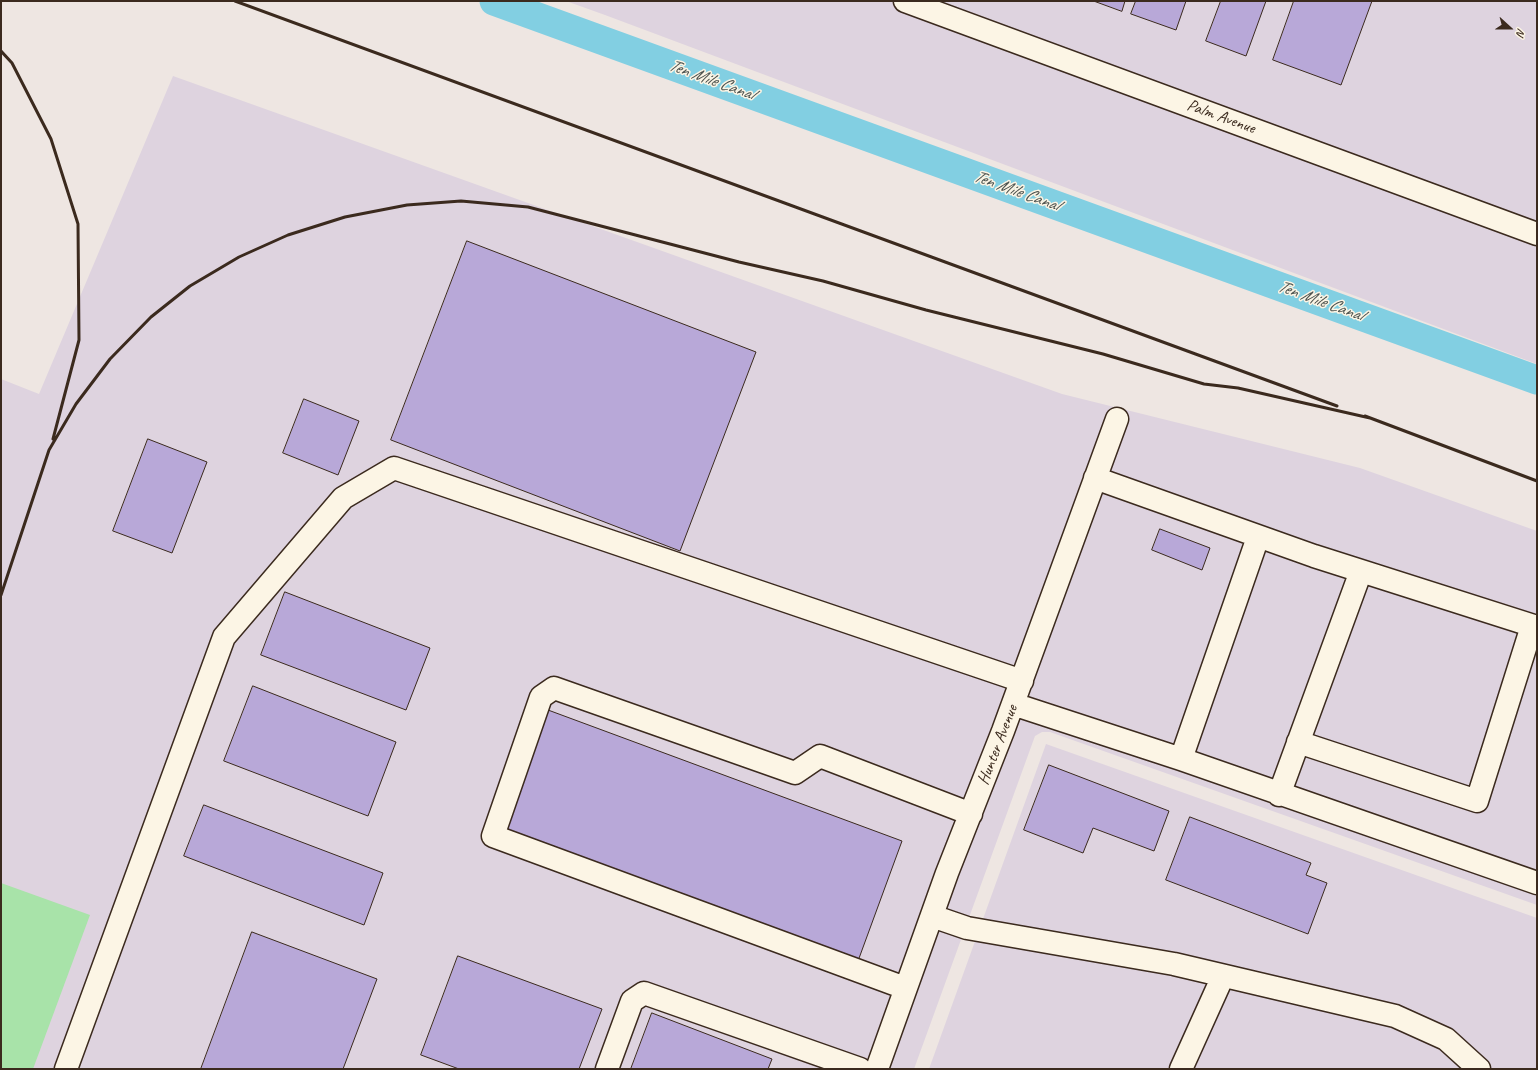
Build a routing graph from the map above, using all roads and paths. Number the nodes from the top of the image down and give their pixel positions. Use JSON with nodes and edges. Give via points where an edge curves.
{"nodes":[{"id":1,"x":905,"y":1,"type":"edge"},
{"id":2,"x":1537,"y":234,"type":"edge"},
{"id":3,"x":1117,"y":420,"type":"dead end"},
{"id":4,"x":1095,"y":478,"type":"junction"},
{"id":5,"x":1258,"y":537,"type":"junction"},
{"id":6,"x":1361,"y":571,"type":"junction"},
{"id":7,"x":1534,"y":626,"type":"edge"},
{"id":8,"x":1022,"y":681,"type":"junction"},
{"id":9,"x":1014,"y":704,"type":"junction"},
{"id":10,"x":1298,"y":742,"type":"junction"},
{"id":11,"x":1181,"y":760,"type":"junction"},
{"id":12,"x":1279,"y":795,"type":"junction"},
{"id":13,"x":971,"y":814,"type":"junction"},
{"id":14,"x":1537,"y":883,"type":"edge"},
{"id":15,"x":932,"y":916,"type":"junction"},
{"id":16,"x":1223,"y":976,"type":"junction"},
{"id":17,"x":905,"y":988,"type":"junction"},
{"id":18,"x":66,"y":1069,"type":"edge"},
{"id":19,"x":608,"y":1069,"type":"edge"},
{"id":20,"x":860,"y":1069,"type":"edge"},
{"id":21,"x":877,"y":1069,"type":"edge"},
{"id":22,"x":1181,"y":1069,"type":"edge"},
{"id":23,"x":1479,"y":1069,"type":"edge"}],
"edges":[{"from":1,"to":2,"type":"street","name":"Palm Avenue"},
{"from":3,"to":4,"type":"street","name":"Hunter Avenue"},
{"from":4,"to":5,"type":"street"},
{"from":4,"to":8,"type":"street","name":"Hunter Avenue"},
{"from":5,"to":6,"type":"street"},
{"from":5,"to":11,"type":"street"},
{"from":6,"to":7,"type":"street"},
{"from":6,"to":10,"type":"street"},
{"from":7,"to":10,"type":"street","via":[[1477,801]]},
{"from":8,"to":9,"type":"street","name":"Hunter Avenue"},
{"from":8,"to":18,"type":"street","via":[[394,468],[343,498],[224,637]]},
{"from":9,"to":11,"type":"street"},
{"from":9,"to":13,"type":"street","name":"Hunter Avenue"},
{"from":10,"to":12,"type":"street"},
{"from":11,"to":12,"type":"street"},
{"from":12,"to":14,"type":"street"},
{"from":13,"to":15,"type":"street","name":"Hunter Avenue"},
{"from":13,"to":17,"type":"street","via":[[820,756],[795,773],[554,688],[541,697],[493,836]]},
{"from":15,"to":16,"type":"street","via":[[967,928],[1174,964]]},
{"from":15,"to":17,"type":"street","name":"Hunter Avenue"},
{"from":16,"to":22,"type":"street"},
{"from":16,"to":23,"type":"street","via":[[1395,1016],[1446,1039]]},
{"from":17,"to":21,"type":"street","name":"Hunter Avenue"},
{"from":19,"to":20,"type":"street","via":[[632,1001],[644,993]]}]}
